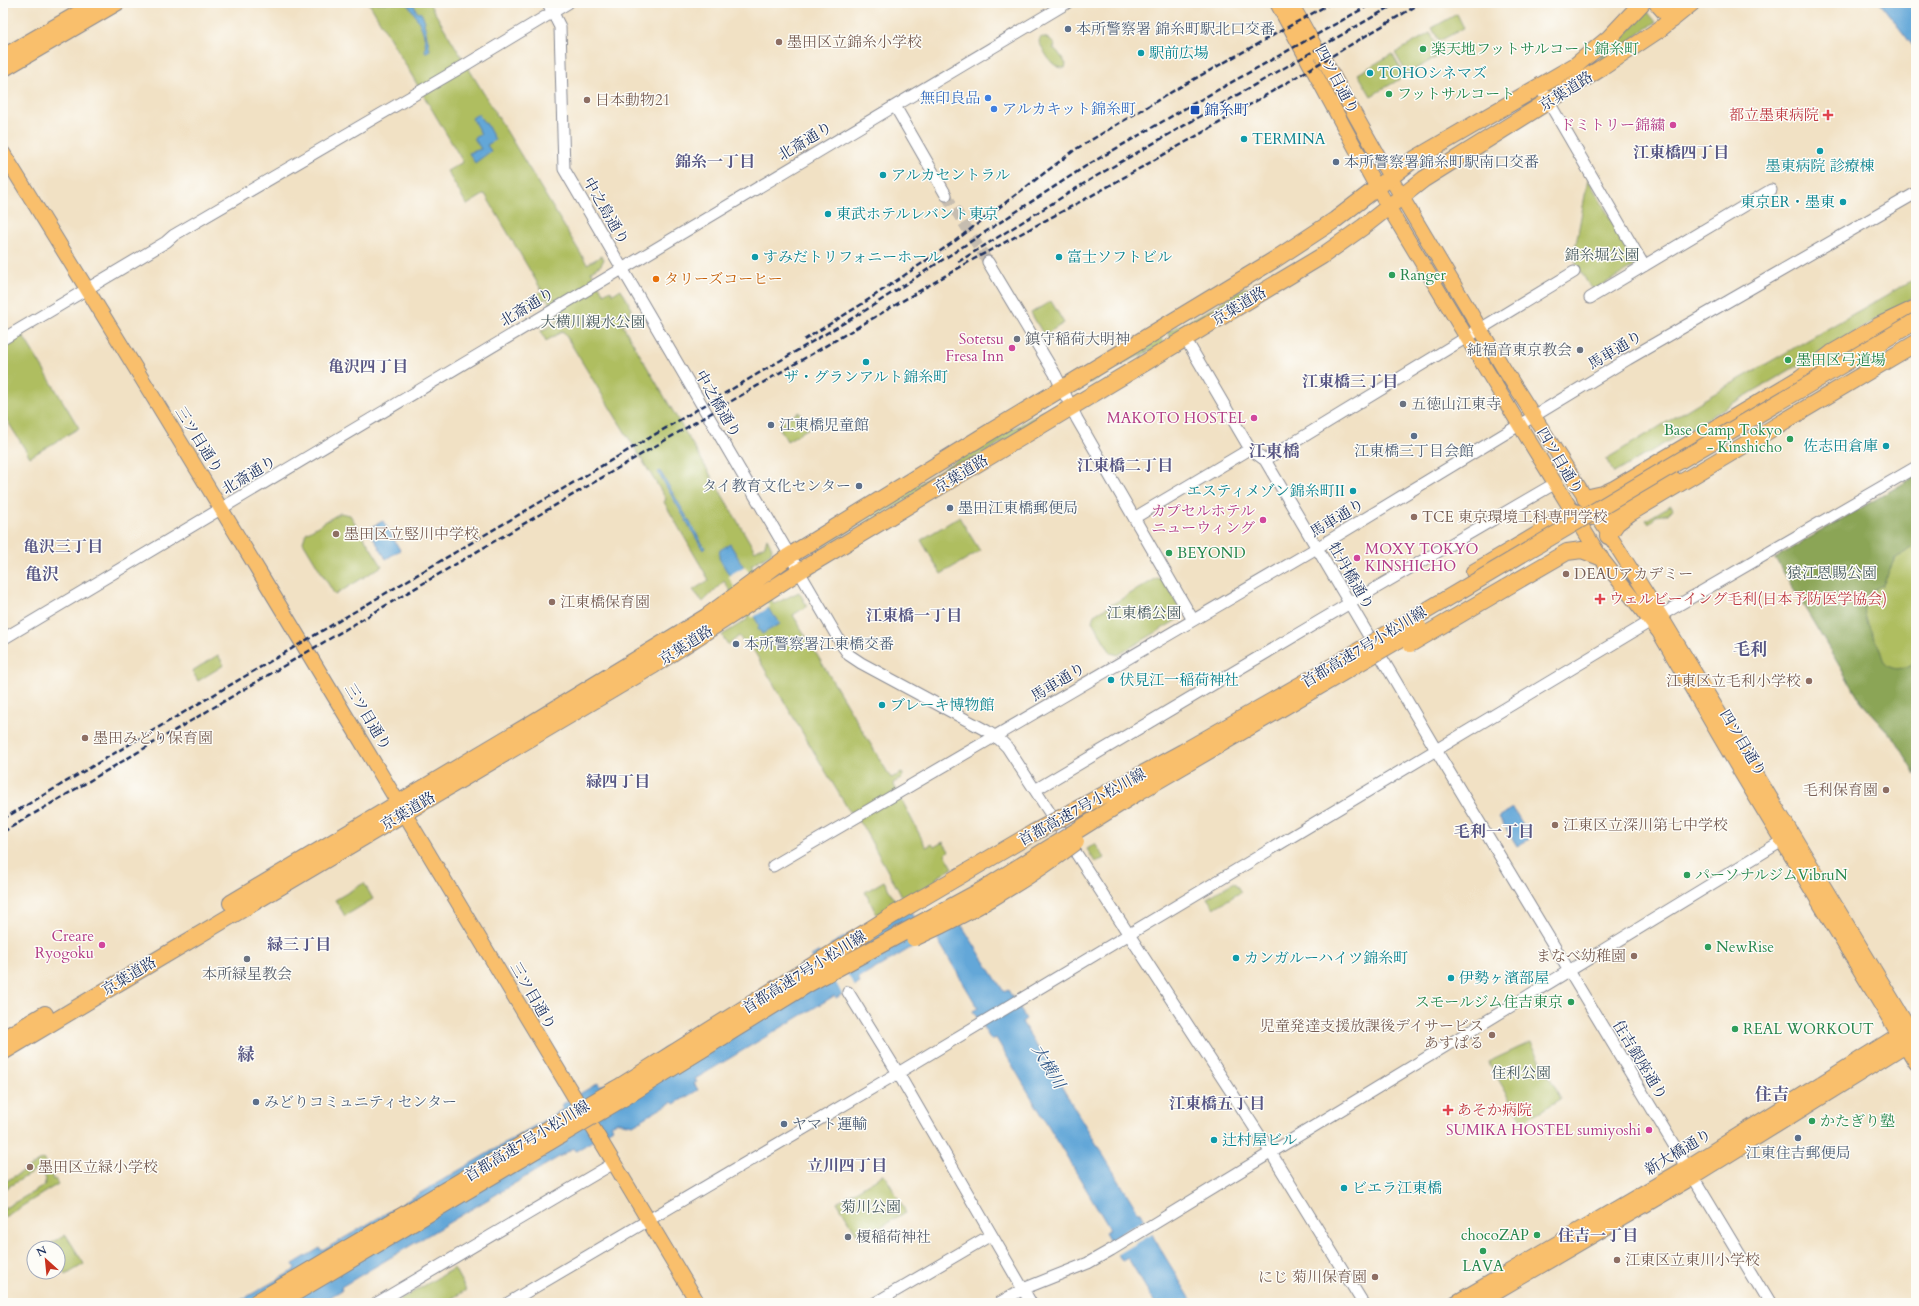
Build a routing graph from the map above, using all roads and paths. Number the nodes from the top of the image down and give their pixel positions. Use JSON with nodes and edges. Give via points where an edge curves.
{"nodes":[{"id":1,"x":95,"y":3,"type":"edge"},
{"id":2,"x":118,"y":3,"type":"edge"},
{"id":3,"x":568,"y":3,"type":"edge"},
{"id":4,"x":1067,"y":3,"type":"edge"},
{"id":5,"x":1277,"y":3,"type":"edge"},
{"id":6,"x":1291,"y":3,"type":"edge"},
{"id":7,"x":1642,"y":3,"type":"edge"},
{"id":8,"x":1657,"y":3,"type":"edge"},
{"id":9,"x":1692,"y":3,"type":"edge"},
{"id":10,"x":551,"y":7,"type":"edge"},
{"id":11,"x":1672,"y":20,"type":"junction"},
{"id":12,"x":3,"y":56,"type":"edge"},
{"id":13,"x":3,"y":70,"type":"edge"},
{"id":14,"x":1540,"y":87,"type":"junction"},
{"id":15,"x":1549,"y":102,"type":"junction"},
{"id":16,"x":895,"y":106,"type":"junction"},
{"id":17,"x":3,"y":153,"type":"edge"},
{"id":18,"x":1386,"y":171,"type":"junction"},
{"id":19,"x":1377,"y":188,"type":"junction"},
{"id":20,"x":1771,"y":190,"type":"dead end"},
{"id":21,"x":1916,"y":193,"type":"edge"},
{"id":22,"x":946,"y":195,"type":"tunnel mouth"},
{"id":23,"x":1401,"y":196,"type":"junction"},
{"id":24,"x":1388,"y":207,"type":"junction"},
{"id":25,"x":988,"y":262,"type":"tunnel mouth"},
{"id":26,"x":1644,"y":266,"type":"junction"},
{"id":27,"x":622,"y":268,"type":"junction"},
{"id":28,"x":1574,"y":272,"type":"dead end"},
{"id":29,"x":88,"y":289,"type":"junction"},
{"id":30,"x":1590,"y":298,"type":"dead end"},
{"id":31,"x":1916,"y":308,"type":"edge"},
{"id":32,"x":1916,"y":321,"type":"edge"},
{"id":33,"x":1481,"y":329,"type":"junction"},
{"id":34,"x":1916,"y":334,"type":"edge"},
{"id":35,"x":1185,"y":338,"type":"junction"},
{"id":36,"x":1466,"y":338,"type":"junction"},
{"id":37,"x":3,"y":339,"type":"edge"},
{"id":38,"x":1916,"y":343,"type":"edge"},
{"id":39,"x":1062,"y":388,"type":"junction"},
{"id":40,"x":1072,"y":407,"type":"junction"},
{"id":41,"x":1534,"y":418,"type":"junction"},
{"id":42,"x":1520,"y":426,"type":"junction"},
{"id":43,"x":1250,"y":448,"type":"junction"},
{"id":44,"x":1265,"y":460,"type":"junction"},
{"id":45,"x":1717,"y":462,"type":"junction"},
{"id":46,"x":1916,"y":467,"type":"edge"},
{"id":47,"x":1554,"y":484,"type":"junction"},
{"id":48,"x":222,"y":509,"type":"junction"},
{"id":49,"x":1582,"y":510,"type":"junction"},
{"id":50,"x":1134,"y":518,"type":"junction"},
{"id":51,"x":1608,"y":536,"type":"junction"},
{"id":52,"x":1589,"y":539,"type":"junction"},
{"id":53,"x":1317,"y":548,"type":"junction"},
{"id":54,"x":1567,"y":552,"type":"junction"},
{"id":55,"x":789,"y":556,"type":"junction"},
{"id":56,"x":1600,"y":557,"type":"junction"},
{"id":57,"x":798,"y":572,"type":"junction"},
{"id":58,"x":1350,"y":603,"type":"junction"},
{"id":59,"x":734,"y":605,"type":"junction"},
{"id":60,"x":1655,"y":618,"type":"junction"},
{"id":61,"x":1193,"y":620,"type":"junction"},
{"id":62,"x":3,"y":639,"type":"edge"},
{"id":63,"x":996,"y":737,"type":"junction"},
{"id":64,"x":1436,"y":750,"type":"junction"},
{"id":65,"x":1183,"y":752,"type":"junction"},
{"id":66,"x":1162,"y":780,"type":"junction"},
{"id":67,"x":1036,"y":790,"type":"junction"},
{"id":68,"x":1140,"y":791,"type":"junction"},
{"id":69,"x":402,"y":808,"type":"junction"},
{"id":70,"x":1782,"y":842,"type":"junction"},
{"id":71,"x":773,"y":866,"type":"dead end"},
{"id":72,"x":1129,"y":934,"type":"junction"},
{"id":73,"x":1569,"y":970,"type":"junction"},
{"id":74,"x":808,"y":984,"type":"junction"},
{"id":75,"x":848,"y":992,"type":"dead end"},
{"id":76,"x":1911,"y":1035,"type":"edge"},
{"id":77,"x":3,"y":1039,"type":"edge"},
{"id":78,"x":3,"y":1052,"type":"edge"},
{"id":79,"x":1916,"y":1063,"type":"edge"},
{"id":80,"x":898,"y":1073,"type":"junction"},
{"id":81,"x":1271,"y":1153,"type":"junction"},
{"id":82,"x":614,"y":1163,"type":"junction"},
{"id":83,"x":1693,"y":1176,"type":"junction"},
{"id":84,"x":648,"y":1221,"type":"junction"},
{"id":85,"x":991,"y":1235,"type":"junction"},
{"id":86,"x":1023,"y":1289,"type":"junction"},
{"id":87,"x":255,"y":1303,"type":"edge"},
{"id":88,"x":278,"y":1303,"type":"edge"},
{"id":89,"x":377,"y":1303,"type":"edge"},
{"id":90,"x":508,"y":1303,"type":"edge"},
{"id":91,"x":698,"y":1303,"type":"edge"},
{"id":92,"x":875,"y":1303,"type":"edge"},
{"id":93,"x":999,"y":1303,"type":"edge"},
{"id":94,"x":1031,"y":1303,"type":"edge"},
{"id":95,"x":1363,"y":1303,"type":"edge"},
{"id":96,"x":1455,"y":1303,"type":"edge"},
{"id":97,"x":1477,"y":1303,"type":"edge"},
{"id":98,"x":1769,"y":1303,"type":"edge"}],
"edges":[{"from":1,"to":12,"type":"main road"},
{"from":2,"to":13,"type":"main road"},
{"from":3,"to":10,"type":"street"},
{"from":4,"to":16,"type":"street","name":"北斎通り"},
{"from":5,"to":19,"type":"main road","name":"四ツ目通り"},
{"from":6,"to":18,"type":"main road","name":"四ツ目通り"},
{"from":7,"to":14,"type":"highway","name":"京葉道路","via":[[1618,30],[1592,53]]},
{"from":8,"to":11,"type":"highway"},
{"from":9,"to":11,"type":"highway","name":"京葉道路"},
{"from":10,"to":27,"type":"street","name":"中之島通り","via":[[560,26],[564,169]]},
{"from":10,"to":29,"type":"street","via":[[467,64],[174,235]]},
{"from":11,"to":15,"type":"highway","name":"京葉道路"},
{"from":14,"to":15,"type":"street"},
{"from":14,"to":18,"type":"highway","name":"京葉道路","via":[[1413,160]]},
{"from":15,"to":23,"type":"highway","name":"京葉道路","via":[[1435,172]]},
{"from":15,"to":26,"type":"street"},
{"from":16,"to":22,"type":"street"},
{"from":16,"to":27,"type":"street","name":"北斎通り"},
{"from":17,"to":29,"type":"main road","name":"三ツ目通り"},
{"from":18,"to":19,"type":"highway","name":"京葉道路"},
{"from":18,"to":23,"type":"main road","name":"四ツ目通り"},
{"from":19,"to":24,"type":"main road","name":"四ツ目通り"},
{"from":19,"to":39,"type":"highway","name":"京葉道路","via":[[1336,220],[1274,260]]},
{"from":20,"to":26,"type":"street"},
{"from":21,"to":41,"type":"street","name":"馬車通り","via":[[1634,356]]},
{"from":23,"to":24,"type":"highway","name":"京葉道路"},
{"from":23,"to":33,"type":"main road","name":"四ツ目通り"},
{"from":24,"to":35,"type":"highway","name":"京葉道路","via":[[1322,256]]},
{"from":24,"to":36,"type":"main road","name":"四ツ目通り"},
{"from":25,"to":39,"type":"street"},
{"from":26,"to":30,"type":"street"},
{"from":27,"to":48,"type":"street","name":"北斎通り"},
{"from":27,"to":55,"type":"street","name":"中之橋通り"},
{"from":28,"to":33,"type":"street"},
{"from":29,"to":37,"type":"street"},
{"from":29,"to":48,"type":"main road","name":"三ツ目通り"},
{"from":31,"to":49,"type":"highway","via":[[1878,326],[1832,353],[1800,378],[1603,494]]},
{"from":32,"to":65,"type":"highway","name":"首都高速7号小松川線","bridge":true},
{"from":33,"to":36,"type":"street"},
{"from":33,"to":41,"type":"main road","name":"四ツ目通り"},
{"from":34,"to":66,"type":"highway","name":"首都高速7号小松川線","bridge":true},
{"from":35,"to":40,"type":"highway","name":"京葉道路"},
{"from":35,"to":43,"type":"street","name":"牡丹橋通り"},
{"from":36,"to":42,"type":"main road","name":"四ツ目通り"},
{"from":36,"to":44,"type":"street"},
{"from":38,"to":45,"type":"highway"},
{"from":39,"to":40,"type":"street"},
{"from":39,"to":55,"type":"highway","name":"京葉道路"},
{"from":40,"to":50,"type":"street"},
{"from":40,"to":57,"type":"highway","name":"京葉道路"},
{"from":41,"to":42,"type":"street","name":"馬車通り"},
{"from":41,"to":49,"type":"main road","name":"四ツ目通り"},
{"from":42,"to":47,"type":"main road","name":"四ツ目通り"},
{"from":42,"to":53,"type":"street","name":"馬車通り"},
{"from":43,"to":44,"type":"street","name":"牡丹橋通り"},
{"from":43,"to":50,"type":"street"},
{"from":44,"to":53,"type":"street","name":"牡丹橋通り"},
{"from":45,"to":49,"type":"highway","via":[[1650,488],[1614,510]]},
{"from":45,"to":51,"type":"highway","via":[[1630,513],[1617,523]]},
{"from":46,"to":60,"type":"street"},
{"from":47,"to":49,"type":"main road","name":"四ツ目通り"},
{"from":47,"to":58,"type":"street"},
{"from":48,"to":62,"type":"street","name":"北斎通り"},
{"from":48,"to":69,"type":"main road","name":"三ツ目通り"},
{"from":49,"to":51,"type":"main road","name":"四ツ目通り"},
{"from":49,"to":52,"type":"main road","name":"四ツ目通り"},
{"from":49,"to":65,"type":"highway","bridge":true,"via":[[1246,708],[1199,738]]},
{"from":50,"to":61,"type":"street"},
{"from":51,"to":60,"type":"main road","name":"四ツ目通り"},
{"from":52,"to":54,"type":"highway"},
{"from":52,"to":56,"type":"main road","name":"四ツ目通り"},
{"from":53,"to":58,"type":"street","name":"牡丹橋通り"},
{"from":53,"to":61,"type":"street","name":"馬車通り"},
{"from":54,"to":56,"type":"highway","via":[[1582,550]]},
{"from":54,"to":66,"type":"highway","bridge":true,"via":[[1209,760]]},
{"from":55,"to":57,"type":"street","name":"中之橋通り"},
{"from":55,"to":59,"type":"highway","name":"京葉道路","via":[[760,577]]},
{"from":56,"to":60,"type":"main road","name":"四ツ目通り"},
{"from":57,"to":59,"type":"highway","name":"京葉道路","via":[[769,592]]},
{"from":57,"to":63,"type":"street","name":"中之橋通り","via":[[849,655]]},
{"from":58,"to":64,"type":"street","name":"牡丹橋通り"},
{"from":58,"to":67,"type":"street"},
{"from":59,"to":69,"type":"highway","name":"京葉道路","via":[[654,665]]},
{"from":60,"to":64,"type":"street"},
{"from":60,"to":70,"type":"main road","name":"四ツ目通り","via":[[1709,719]]},
{"from":60,"to":76,"type":"main road","name":"四ツ目通り"},
{"from":61,"to":63,"type":"street","name":"馬車通り"},
{"from":63,"to":67,"type":"street","name":"中之橋通り","via":[[1007,747]]},
{"from":63,"to":71,"type":"street","name":"馬車通り"},
{"from":64,"to":72,"type":"street"},
{"from":64,"to":73,"type":"street","name":"牡丹橋通り"},
{"from":65,"to":87,"type":"highway","name":"首都高速7号小松川線","bridge":true,"via":[[1033,834],[893,915],[618,1087]]},
{"from":66,"to":68,"type":"highway","name":"首都高速7号小松川線","bridge":true},
{"from":67,"to":72,"type":"street","name":"中之橋通り","bridge":true},
{"from":68,"to":74,"type":"highway","bridge":true,"via":[[1016,854]]},
{"from":68,"to":74,"type":"highway","bridge":true,"via":[[1054,859],[988,900],[949,922]]},
{"from":69,"to":77,"type":"highway","name":"京葉道路"},
{"from":69,"to":78,"type":"highway","name":"京葉道路"},
{"from":69,"to":82,"type":"main road","name":"三ツ目通り"},
{"from":70,"to":73,"type":"street"},
{"from":70,"to":76,"type":"main road","name":"四ツ目通り"},
{"from":72,"to":80,"type":"street"},
{"from":72,"to":81,"type":"street","name":"中之橋通り"},
{"from":73,"to":81,"type":"street"},
{"from":73,"to":83,"type":"street","name":"住吉銀座通り"},
{"from":74,"to":88,"type":"highway","name":"首都高速7号小松川線","bridge":true,"via":[[618,1101]]},
{"from":75,"to":80,"type":"street"},
{"from":76,"to":79,"type":"main road","name":"四ツ目通り"},
{"from":76,"to":83,"type":"main road","name":"新大橋通り"},
{"from":80,"to":84,"type":"street"},
{"from":80,"to":85,"type":"street"},
{"from":81,"to":86,"type":"street","via":[[1088,1263]]},
{"from":81,"to":95,"type":"street","name":"中之橋通り"},
{"from":82,"to":84,"type":"main road","name":"三ツ目通り"},
{"from":82,"to":89,"type":"street"},
{"from":83,"to":96,"type":"main road","name":"新大橋通り"},
{"from":83,"to":97,"type":"main road","name":"新大橋通り"},
{"from":83,"to":98,"type":"street","name":"住吉銀座通り"},
{"from":84,"to":90,"type":"street"},
{"from":84,"to":91,"type":"main road","name":"三ツ目通り"},
{"from":85,"to":86,"type":"street"},
{"from":85,"to":92,"type":"street"},
{"from":86,"to":93,"type":"street"},
{"from":86,"to":94,"type":"street"}]}
